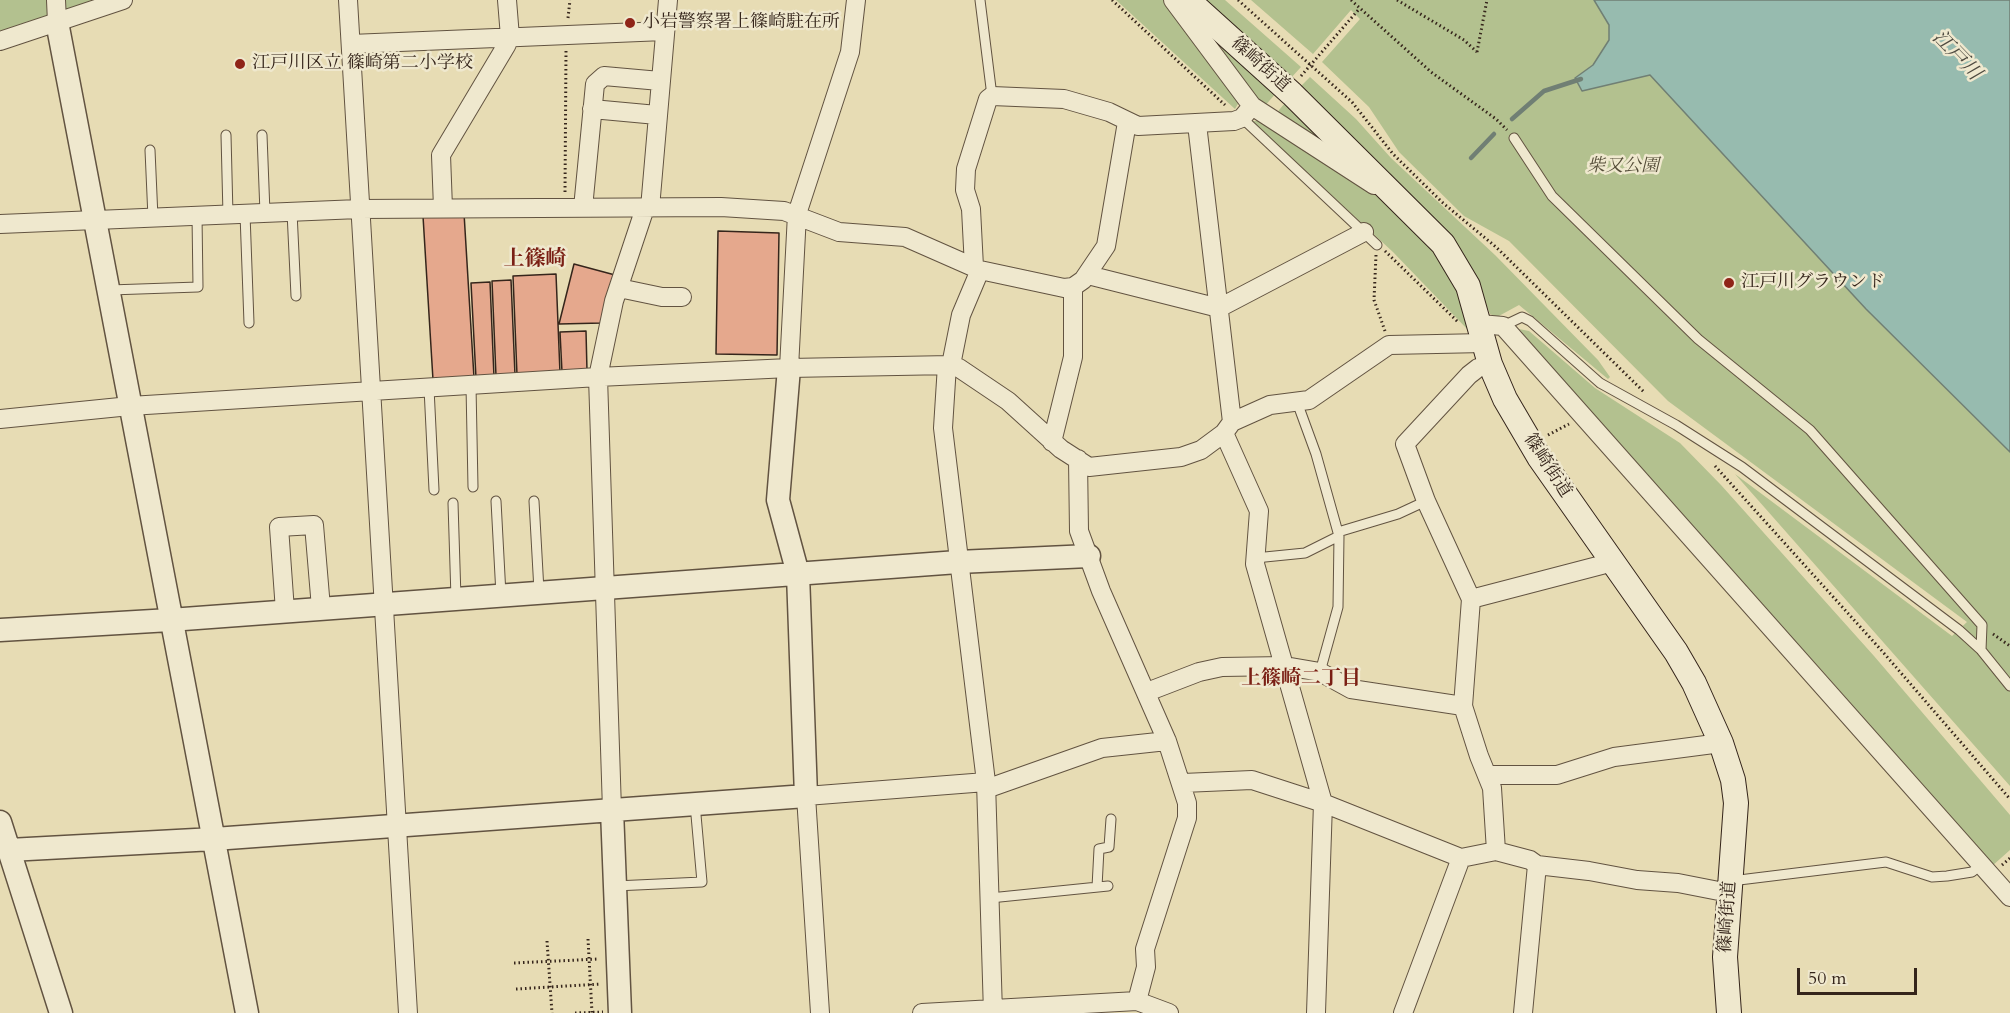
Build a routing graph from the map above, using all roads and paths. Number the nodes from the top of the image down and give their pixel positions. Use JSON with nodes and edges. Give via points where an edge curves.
{"nodes":[{"id":1,"x":123,"y":0,"type":"edge"},
{"id":2,"x":348,"y":0,"type":"edge"},
{"id":3,"x":507,"y":0,"type":"edge"},
{"id":4,"x":570,"y":0,"type":"edge"},
{"id":5,"x":668,"y":0,"type":"edge"},
{"id":6,"x":856,"y":0,"type":"edge"},
{"id":7,"x":980,"y":0,"type":"edge"},
{"id":8,"x":1112,"y":0,"type":"edge"},
{"id":9,"x":1173,"y":0,"type":"edge"},
{"id":10,"x":1188,"y":0,"type":"edge"},
{"id":11,"x":1238,"y":0,"type":"edge"},
{"id":12,"x":1351,"y":0,"type":"edge"},
{"id":13,"x":1397,"y":0,"type":"edge"},
{"id":14,"x":1487,"y":0,"type":"edge"},
{"id":15,"x":1360,"y":8,"type":"junction"},
{"id":16,"x":56,"y":11,"type":"edge"},
{"id":17,"x":664,"y":31,"type":"junction"},
{"id":18,"x":566,"y":35,"type":"junction"},
{"id":19,"x":510,"y":37,"type":"junction"},
{"id":20,"x":0,"y":41,"type":"edge"},
{"id":21,"x":351,"y":44,"type":"junction"},
{"id":22,"x":1311,"y":66,"type":"junction"},
{"id":23,"x":1305,"y":72,"type":"dead end"},
{"id":24,"x":660,"y":81,"type":"junction"},
{"id":25,"x":992,"y":96,"type":"junction"},
{"id":26,"x":592,"y":110,"type":"junction"},
{"id":27,"x":1242,"y":112,"type":"junction"},
{"id":28,"x":657,"y":114,"type":"junction"},
{"id":29,"x":1127,"y":122,"type":"junction"},
{"id":30,"x":1197,"y":124,"type":"junction"},
{"id":31,"x":226,"y":135,"type":"dead end"},
{"id":32,"x":262,"y":135,"type":"dead end"},
{"id":33,"x":1514,"y":138,"type":"joint"},
{"id":34,"x":150,"y":150,"type":"dead end"},
{"id":35,"x":443,"y":208,"type":"junction"},
{"id":36,"x":575,"y":208,"type":"junction"},
{"id":37,"x":647,"y":208,"type":"junction"},
{"id":38,"x":359,"y":209,"type":"junction"},
{"id":39,"x":1410,"y":209,"type":"junction"},
{"id":40,"x":292,"y":212,"type":"junction"},
{"id":41,"x":265,"y":213,"type":"junction"},
{"id":42,"x":236,"y":214,"type":"junction"},
{"id":43,"x":797,"y":214,"type":"junction"},
{"id":44,"x":197,"y":216,"type":"junction"},
{"id":45,"x":153,"y":218,"type":"junction"},
{"id":46,"x":95,"y":221,"type":"junction"},
{"id":47,"x":0,"y":224,"type":"edge"},
{"id":48,"x":1370,"y":238,"type":"junction"},
{"id":49,"x":977,"y":269,"type":"junction"},
{"id":50,"x":1088,"y":274,"type":"junction"},
{"id":51,"x":1073,"y":286,"type":"junction"},
{"id":52,"x":619,"y":288,"type":"junction"},
{"id":53,"x":108,"y":290,"type":"junction"},
{"id":54,"x":296,"y":296,"type":"dead end"},
{"id":55,"x":682,"y":297,"type":"dead end"},
{"id":56,"x":1219,"y":308,"type":"junction"},
{"id":57,"x":249,"y":324,"type":"dead end"},
{"id":58,"x":1484,"y":337,"type":"junction"},
{"id":59,"x":1389,"y":345,"type":"junction"},
{"id":60,"x":949,"y":365,"type":"junction"},
{"id":61,"x":789,"y":368,"type":"junction"},
{"id":62,"x":598,"y":377,"type":"junction"},
{"id":63,"x":471,"y":386,"type":"junction"},
{"id":64,"x":429,"y":388,"type":"junction"},
{"id":65,"x":371,"y":392,"type":"junction"},
{"id":66,"x":1646,"y":394,"type":"dead end"},
{"id":67,"x":1297,"y":402,"type":"junction"},
{"id":68,"x":130,"y":406,"type":"junction"},
{"id":69,"x":1584,"y":417,"type":"junction"},
{"id":70,"x":0,"y":419,"type":"edge"},
{"id":71,"x":1228,"y":428,"type":"junction"},
{"id":72,"x":1542,"y":438,"type":"dead end"},
{"id":73,"x":1052,"y":442,"type":"junction"},
{"id":74,"x":1078,"y":459,"type":"junction"},
{"id":75,"x":1714,"y":464,"type":"dead end"},
{"id":76,"x":473,"y":487,"type":"dead end"},
{"id":77,"x":434,"y":490,"type":"dead end"},
{"id":78,"x":496,"y":501,"type":"dead end"},
{"id":79,"x":534,"y":501,"type":"dead end"},
{"id":80,"x":1426,"y":501,"type":"junction"},
{"id":81,"x":453,"y":503,"type":"dead end"},
{"id":82,"x":1338,"y":534,"type":"junction"},
{"id":83,"x":1089,"y":556,"type":"junction"},
{"id":84,"x":1255,"y":558,"type":"junction"},
{"id":85,"x":958,"y":562,"type":"junction"},
{"id":86,"x":1612,"y":562,"type":"junction"},
{"id":87,"x":798,"y":574,"type":"junction"},
{"id":88,"x":604,"y":587,"type":"junction"},
{"id":89,"x":539,"y":592,"type":"junction"},
{"id":90,"x":501,"y":595,"type":"junction"},
{"id":91,"x":456,"y":598,"type":"junction"},
{"id":92,"x":1471,"y":599,"type":"junction"},
{"id":93,"x":382,"y":603,"type":"junction"},
{"id":94,"x":321,"y":608,"type":"junction"},
{"id":95,"x":285,"y":611,"type":"junction"},
{"id":96,"x":170,"y":620,"type":"junction"},
{"id":97,"x":1982,"y":626,"type":"junction"},
{"id":98,"x":0,"y":630,"type":"edge"},
{"id":99,"x":2010,"y":646,"type":"edge"},
{"id":100,"x":1981,"y":650,"type":"junction"},
{"id":101,"x":1285,"y":666,"type":"junction"},
{"id":102,"x":1320,"y":672,"type":"junction"},
{"id":103,"x":2010,"y":686,"type":"edge"},
{"id":104,"x":1147,"y":692,"type":"junction"},
{"id":105,"x":1463,"y":705,"type":"junction"},
{"id":106,"x":1167,"y":741,"type":"junction"},
{"id":107,"x":1721,"y":743,"type":"junction"},
{"id":108,"x":1488,"y":775,"type":"junction"},
{"id":109,"x":1183,"y":783,"type":"junction"},
{"id":110,"x":986,"y":785,"type":"junction"},
{"id":111,"x":806,"y":796,"type":"junction"},
{"id":112,"x":2010,"y":799,"type":"edge"},
{"id":113,"x":1323,"y":803,"type":"junction"},
{"id":114,"x":695,"y":804,"type":"junction"},
{"id":115,"x":612,"y":810,"type":"junction"},
{"id":116,"x":1111,"y":819,"type":"dead end"},
{"id":117,"x":0,"y":822,"type":"edge"},
{"id":118,"x":395,"y":826,"type":"junction"},
{"id":119,"x":214,"y":839,"type":"junction"},
{"id":120,"x":1496,"y":851,"type":"junction"},
{"id":121,"x":4,"y":852,"type":"edge"},
{"id":122,"x":1461,"y":858,"type":"junction"},
{"id":123,"x":1982,"y":864,"type":"junction"},
{"id":124,"x":1538,"y":865,"type":"junction"},
{"id":125,"x":615,"y":886,"type":"junction"},
{"id":126,"x":1108,"y":886,"type":"dead end"},
{"id":127,"x":1097,"y":887,"type":"junction"},
{"id":128,"x":1730,"y":887,"type":"junction"},
{"id":129,"x":2010,"y":897,"type":"edge"},
{"id":130,"x":990,"y":898,"type":"junction"},
{"id":131,"x":588,"y":939,"type":"dead end"},
{"id":132,"x":548,"y":941,"type":"dead end"},
{"id":133,"x":607,"y":958,"type":"dead end"},
{"id":134,"x":590,"y":959,"type":"junction"},
{"id":135,"x":549,"y":961,"type":"junction"},
{"id":136,"x":514,"y":963,"type":"dead end"},
{"id":137,"x":606,"y":984,"type":"dead end"},
{"id":138,"x":591,"y":985,"type":"junction"},
{"id":139,"x":550,"y":987,"type":"junction"},
{"id":140,"x":516,"y":989,"type":"dead end"},
{"id":141,"x":1130,"y":1005,"type":"edge"},
{"id":142,"x":993,"y":1010,"type":"edge"},
{"id":143,"x":592,"y":1012,"type":"edge"},
{"id":144,"x":606,"y":1012,"type":"edge"},
{"id":145,"x":62,"y":1013,"type":"edge"},
{"id":146,"x":247,"y":1013,"type":"edge"},
{"id":147,"x":408,"y":1013,"type":"edge"},
{"id":148,"x":552,"y":1013,"type":"edge"},
{"id":149,"x":575,"y":1013,"type":"edge"},
{"id":150,"x":620,"y":1013,"type":"edge"},
{"id":151,"x":820,"y":1013,"type":"edge"},
{"id":152,"x":922,"y":1013,"type":"edge"},
{"id":153,"x":1169,"y":1013,"type":"edge"},
{"id":154,"x":1316,"y":1013,"type":"edge"},
{"id":155,"x":1403,"y":1013,"type":"edge"},
{"id":156,"x":1523,"y":1013,"type":"edge"},
{"id":157,"x":1729,"y":1013,"type":"edge"}],
"edges":[{"from":1,"to":16,"type":"street"},
{"from":2,"to":21,"type":"street"},
{"from":3,"to":19,"type":"street"},
{"from":4,"to":18,"type":"path"},
{"from":5,"to":17,"type":"street"},
{"from":6,"to":43,"type":"street","via":[[850,51]]},
{"from":7,"to":25,"type":"lane"},
{"from":8,"to":27,"type":"path"},
{"from":9,"to":27,"type":"street"},
{"from":10,"to":39,"type":"main road","name":"篠崎街道"},
{"from":11,"to":22,"type":"path"},
{"from":12,"to":15,"type":"path"},
{"from":13,"to":14,"type":"path","via":[[1477,51]]},
{"from":15,"to":22,"type":"path"},
{"from":15,"to":33,"type":"path","via":[[1431,72],[1496,119]]},
{"from":16,"to":20,"type":"street"},
{"from":16,"to":46,"type":"street"},
{"from":17,"to":18,"type":"street"},
{"from":17,"to":24,"type":"street"},
{"from":18,"to":19,"type":"street"},
{"from":18,"to":36,"type":"path","via":[[564,142]]},
{"from":19,"to":21,"type":"street"},
{"from":19,"to":35,"type":"street","via":[[441,155]]},
{"from":21,"to":38,"type":"street"},
{"from":22,"to":23,"type":"path"},
{"from":22,"to":66,"type":"path","via":[[1352,102],[1393,154],[1496,247]]},
{"from":24,"to":26,"type":"street","via":[[604,76],[595,84]]},
{"from":24,"to":28,"type":"street"},
{"from":25,"to":29,"type":"street","via":[[1064,99],[1109,112]]},
{"from":25,"to":49,"type":"street","via":[[966,169],[965,190],[971,209]]},
{"from":26,"to":28,"type":"street"},
{"from":26,"to":36,"type":"street"},
{"from":27,"to":30,"type":"street"},
{"from":27,"to":39,"type":"street"},
{"from":27,"to":48,"type":"lane"},
{"from":28,"to":37,"type":"street"},
{"from":29,"to":30,"type":"street","via":[[1138,126]]},
{"from":29,"to":50,"type":"street","via":[[1106,246]]},
{"from":30,"to":56,"type":"street"},
{"from":31,"to":42,"type":"lane"},
{"from":32,"to":41,"type":"lane"},
{"from":33,"to":97,"type":"lane","via":[[1552,196],[1698,339],[1810,430]]},
{"from":34,"to":45,"type":"lane"},
{"from":35,"to":36,"type":"street"},
{"from":35,"to":38,"type":"street"},
{"from":36,"to":37,"type":"street"},
{"from":37,"to":43,"type":"street","via":[[720,207]]},
{"from":37,"to":52,"type":"street"},
{"from":38,"to":40,"type":"street"},
{"from":38,"to":65,"type":"street"},
{"from":39,"to":58,"type":"main road","name":"篠崎街道","via":[[1456,263],[1472,295]]},
{"from":40,"to":41,"type":"street"},
{"from":40,"to":54,"type":"lane"},
{"from":41,"to":42,"type":"street"},
{"from":42,"to":44,"type":"street"},
{"from":42,"to":57,"type":"lane"},
{"from":43,"to":49,"type":"street","via":[[839,232],[905,237]]},
{"from":43,"to":61,"type":"street"},
{"from":44,"to":45,"type":"street"},
{"from":44,"to":53,"type":"lane","via":[[198,287]]},
{"from":45,"to":46,"type":"street"},
{"from":46,"to":47,"type":"street"},
{"from":46,"to":53,"type":"street"},
{"from":48,"to":56,"type":"street"},
{"from":48,"to":58,"type":"path"},
{"from":48,"to":59,"type":"path","via":[[1374,300]]},
{"from":49,"to":51,"type":"street","via":[[1064,288]]},
{"from":49,"to":60,"type":"street"},
{"from":50,"to":51,"type":"street"},
{"from":50,"to":56,"type":"street"},
{"from":51,"to":73,"type":"street","via":[[1073,357]]},
{"from":52,"to":55,"type":"street"},
{"from":52,"to":62,"type":"street"},
{"from":53,"to":68,"type":"street"},
{"from":56,"to":71,"type":"street"},
{"from":58,"to":59,"type":"street"},
{"from":58,"to":69,"type":"street"},
{"from":58,"to":80,"type":"street","via":[[1478,368],[1406,444]]},
{"from":58,"to":86,"type":"main road","name":"篠崎街道","via":[[1505,399],[1539,458]]},
{"from":58,"to":100,"type":"lane","via":[[1522,316],[1530,321],[1600,383],[1676,424],[1742,467]]},
{"from":59,"to":67,"type":"street","via":[[1309,400]]},
{"from":60,"to":61,"type":"street"},
{"from":60,"to":73,"type":"street","via":[[1008,401]]},
{"from":60,"to":85,"type":"street","via":[[943,428]]},
{"from":61,"to":62,"type":"street"},
{"from":61,"to":87,"type":"street","via":[[778,500]]},
{"from":62,"to":63,"type":"street"},
{"from":62,"to":88,"type":"street"},
{"from":63,"to":64,"type":"street"},
{"from":63,"to":76,"type":"lane"},
{"from":64,"to":65,"type":"street"},
{"from":64,"to":77,"type":"lane"},
{"from":65,"to":68,"type":"street"},
{"from":65,"to":93,"type":"street"},
{"from":67,"to":71,"type":"street","via":[[1270,405]]},
{"from":67,"to":82,"type":"lane"},
{"from":68,"to":70,"type":"street"},
{"from":68,"to":96,"type":"street"},
{"from":69,"to":72,"type":"path"},
{"from":69,"to":123,"type":"street"},
{"from":71,"to":74,"type":"street","via":[[1201,450],[1181,457],[1089,467]]},
{"from":71,"to":84,"type":"street","via":[[1259,511]]},
{"from":73,"to":74,"type":"street"},
{"from":74,"to":83,"type":"street","via":[[1079,531]]},
{"from":75,"to":112,"type":"path"},
{"from":78,"to":90,"type":"lane"},
{"from":79,"to":89,"type":"lane"},
{"from":80,"to":82,"type":"lane"},
{"from":80,"to":92,"type":"street"},
{"from":81,"to":91,"type":"lane"},
{"from":82,"to":84,"type":"lane","via":[[1305,553]]},
{"from":82,"to":102,"type":"lane","via":[[1338,607]]},
{"from":83,"to":85,"type":"street"},
{"from":83,"to":104,"type":"street"},
{"from":84,"to":101,"type":"street"},
{"from":85,"to":87,"type":"street"},
{"from":85,"to":110,"type":"street"},
{"from":86,"to":92,"type":"street"},
{"from":86,"to":107,"type":"main road","name":"篠崎街道","via":[[1677,652]]},
{"from":87,"to":88,"type":"street"},
{"from":87,"to":111,"type":"street"},
{"from":88,"to":89,"type":"street"},
{"from":88,"to":115,"type":"street"},
{"from":89,"to":90,"type":"street"},
{"from":90,"to":91,"type":"street"},
{"from":91,"to":93,"type":"street"},
{"from":92,"to":105,"type":"street"},
{"from":93,"to":94,"type":"street"},
{"from":93,"to":118,"type":"street"},
{"from":94,"to":95,"type":"street"},
{"from":94,"to":95,"type":"street","via":[[314,525],[279,527]]},
{"from":95,"to":96,"type":"street"},
{"from":96,"to":98,"type":"street"},
{"from":96,"to":119,"type":"street"},
{"from":97,"to":99,"type":"path"},
{"from":97,"to":100,"type":"lane"},
{"from":100,"to":103,"type":"lane"},
{"from":101,"to":102,"type":"street"},
{"from":101,"to":104,"type":"street","via":[[1222,667]]},
{"from":101,"to":113,"type":"street"},
{"from":102,"to":105,"type":"street","via":[[1352,689]]},
{"from":104,"to":106,"type":"street"},
{"from":105,"to":108,"type":"street"},
{"from":106,"to":109,"type":"street"},
{"from":106,"to":110,"type":"street","via":[[1102,748]]},
{"from":107,"to":108,"type":"street","via":[[1614,757],[1557,775]]},
{"from":107,"to":128,"type":"main road","name":"篠崎街道","via":[[1736,803]]},
{"from":108,"to":120,"type":"street"},
{"from":109,"to":113,"type":"street","via":[[1251,780]]},
{"from":109,"to":141,"type":"street","via":[[1187,818],[1145,949],[1141,994]]},
{"from":110,"to":111,"type":"street"},
{"from":110,"to":130,"type":"street"},
{"from":111,"to":114,"type":"street"},
{"from":111,"to":151,"type":"street"},
{"from":113,"to":122,"type":"street"},
{"from":113,"to":154,"type":"street"},
{"from":114,"to":115,"type":"street"},
{"from":114,"to":125,"type":"lane","via":[[702,882]]},
{"from":115,"to":118,"type":"street"},
{"from":115,"to":125,"type":"street"},
{"from":116,"to":127,"type":"lane","via":[[1110,847],[1099,849]]},
{"from":117,"to":121,"type":"street"},
{"from":118,"to":119,"type":"street"},
{"from":118,"to":147,"type":"street"},
{"from":119,"to":121,"type":"street"},
{"from":119,"to":146,"type":"street"},
{"from":120,"to":122,"type":"street"},
{"from":120,"to":124,"type":"street"},
{"from":121,"to":145,"type":"street"},
{"from":122,"to":155,"type":"street"},
{"from":123,"to":128,"type":"lane","via":[[1972,872],[1932,877],[1886,862]]},
{"from":123,"to":129,"type":"street"},
{"from":124,"to":128,"type":"street","via":[[1637,880]]},
{"from":124,"to":156,"type":"street"},
{"from":125,"to":150,"type":"street"},
{"from":126,"to":127,"type":"lane"},
{"from":127,"to":130,"type":"lane"},
{"from":128,"to":157,"type":"main road","name":"篠崎街道","via":[[1725,957]]},
{"from":130,"to":142,"type":"street"},
{"from":131,"to":134,"type":"path"},
{"from":132,"to":135,"type":"path"},
{"from":133,"to":134,"type":"path"},
{"from":134,"to":135,"type":"path"},
{"from":134,"to":138,"type":"path"},
{"from":135,"to":136,"type":"path"},
{"from":135,"to":139,"type":"path"},
{"from":137,"to":138,"type":"path"},
{"from":138,"to":139,"type":"path"},
{"from":138,"to":143,"type":"path"},
{"from":139,"to":140,"type":"path"},
{"from":139,"to":148,"type":"path"},
{"from":141,"to":142,"type":"street"},
{"from":141,"to":153,"type":"street"},
{"from":142,"to":152,"type":"street"},
{"from":143,"to":144,"type":"path"},
{"from":143,"to":149,"type":"path"}]}
